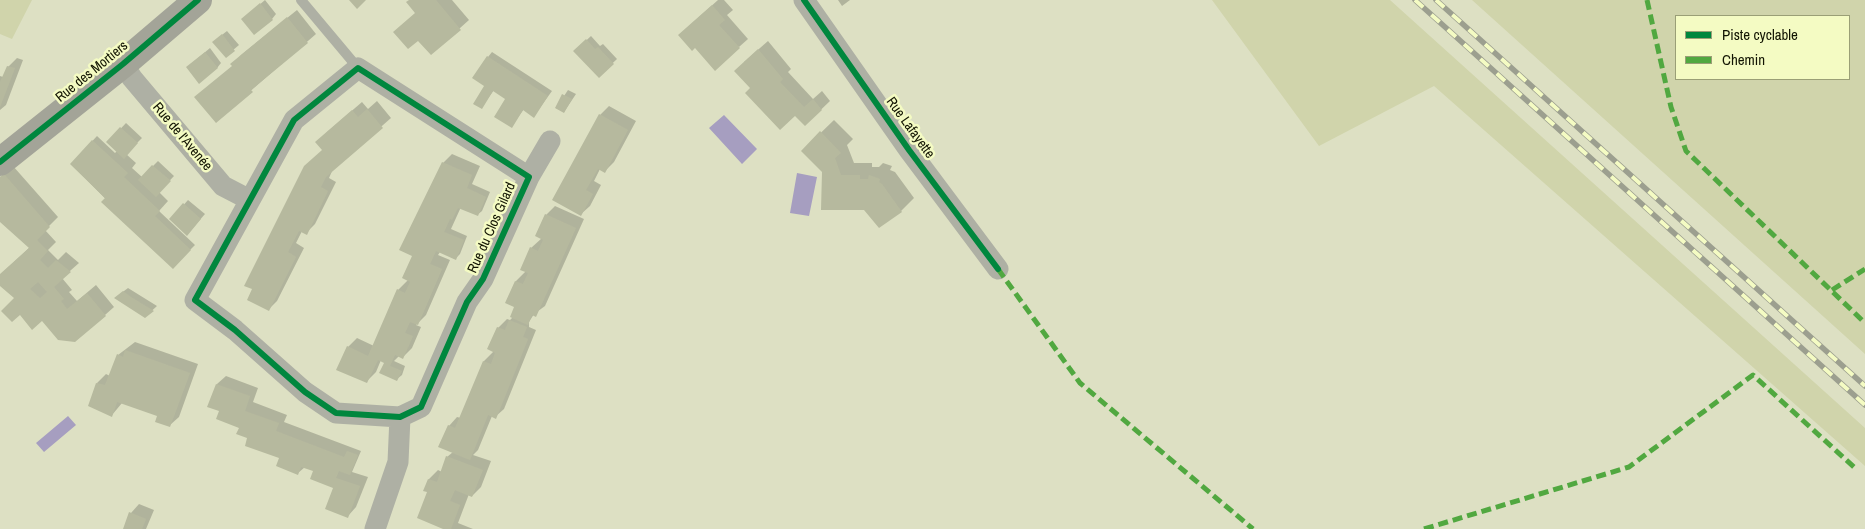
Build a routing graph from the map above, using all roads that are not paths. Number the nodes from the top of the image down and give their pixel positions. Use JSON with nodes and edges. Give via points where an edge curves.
{"nodes":[{"id":1,"x":198,"y":0,"type":"edge"},
{"id":2,"x":301,"y":0,"type":"edge"},
{"id":3,"x":804,"y":0,"type":"edge"},
{"id":4,"x":123,"y":64,"type":"junction"},
{"id":5,"x":358,"y":68,"type":"junction"},
{"id":6,"x":550,"y":141,"type":"dead end"},
{"id":7,"x":2,"y":156,"type":"edge"},
{"id":8,"x":529,"y":176,"type":"junction"},
{"id":9,"x":250,"y":200,"type":"junction"},
{"id":10,"x":998,"y":269,"type":"dead end"},
{"id":11,"x":400,"y":417,"type":"junction"},
{"id":12,"x":375,"y":529,"type":"edge"}],
"edges":[{"from":1,"to":4,"type":"street","name":"Rue des Mortiers"},
{"from":2,"to":5,"type":"lane"},
{"from":3,"to":10,"type":"street","name":"Rue Lafayette"},
{"from":4,"to":7,"type":"street","name":"Rue des Mortiers"},
{"from":4,"to":9,"type":"street","name":"Rue de l'Avenée","via":[[223,186]]},
{"from":5,"to":8,"type":"street","name":"Rue du Clos Gilard"},
{"from":5,"to":9,"type":"street","via":[[294,120]]},
{"from":6,"to":8,"type":"street","name":"Rue du Clos Gilard"},
{"from":8,"to":11,"type":"street","name":"Rue du Clos Gilard","via":[[483,279],[467,302],[421,407]]},
{"from":9,"to":11,"type":"street","via":[[195,300],[235,330],[305,392],[336,413]]},
{"from":11,"to":12,"type":"street","via":[[398,462]]}]}
